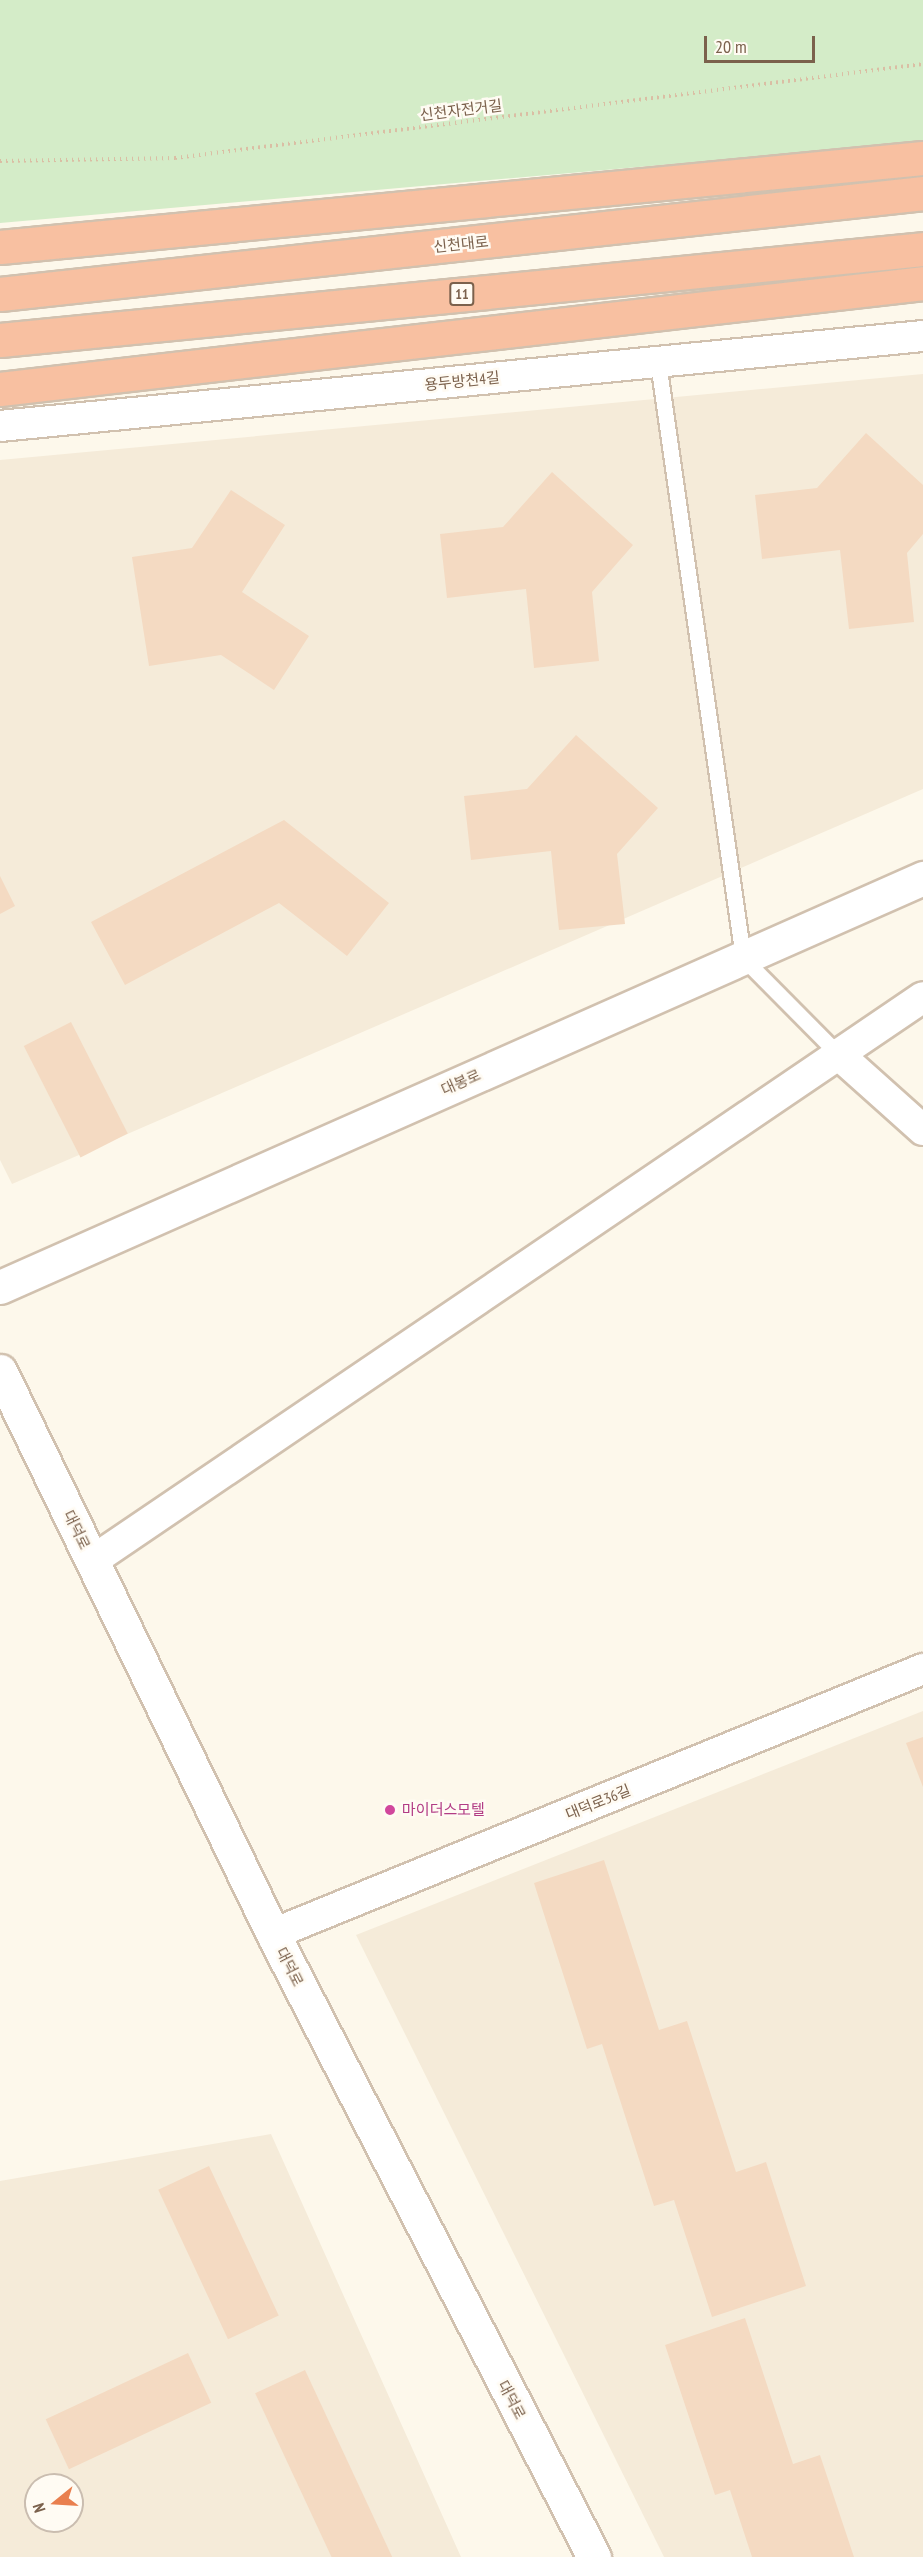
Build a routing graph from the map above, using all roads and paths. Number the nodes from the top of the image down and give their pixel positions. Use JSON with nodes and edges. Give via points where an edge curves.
{"nodes":[{"id":1,"x":923,"y":64,"type":"edge"},
{"id":2,"x":923,"y":158,"type":"edge"},
{"id":3,"x":0,"y":161,"type":"edge"},
{"id":4,"x":923,"y":193,"type":"edge"},
{"id":5,"x":0,"y":247,"type":"edge"},
{"id":6,"x":923,"y":249,"type":"edge"},
{"id":7,"x":923,"y":282,"type":"edge"},
{"id":8,"x":0,"y":294,"type":"edge"},
{"id":9,"x":923,"y":336,"type":"edge"},
{"id":10,"x":0,"y":340,"type":"edge"},
{"id":11,"x":658,"y":362,"type":"junction"},
{"id":12,"x":0,"y":389,"type":"edge"},
{"id":13,"x":0,"y":426,"type":"edge"},
{"id":14,"x":923,"y":878,"type":"edge"},
{"id":15,"x":742,"y":958,"type":"junction"},
{"id":16,"x":923,"y":997,"type":"edge"},
{"id":17,"x":838,"y":1054,"type":"junction"},
{"id":18,"x":923,"y":1130,"type":"edge"},
{"id":19,"x":0,"y":1287,"type":"edge"},
{"id":20,"x":0,"y":1371,"type":"edge"},
{"id":21,"x":92,"y":1561,"type":"junction"},
{"id":22,"x":923,"y":1669,"type":"edge"},
{"id":23,"x":273,"y":1934,"type":"junction"},
{"id":24,"x":594,"y":2557,"type":"edge"}],
"edges":[{"from":1,"to":3,"type":"path","name":"신천자전거길","via":[[174,158]]},
{"from":2,"to":5,"type":"highway"},
{"from":4,"to":8,"type":"highway","name":"신천대로"},
{"from":6,"to":10,"type":"highway","number":"11"},
{"from":7,"to":12,"type":"highway"},
{"from":9,"to":11,"type":"street","name":"용두방천4길"},
{"from":11,"to":13,"type":"street","name":"용두방천4길"},
{"from":11,"to":15,"type":"lane"},
{"from":14,"to":15,"type":"main road","name":"대봉로"},
{"from":15,"to":17,"type":"lane"},
{"from":15,"to":19,"type":"main road","name":"대봉로"},
{"from":16,"to":17,"type":"street"},
{"from":17,"to":18,"type":"street"},
{"from":17,"to":21,"type":"street"},
{"from":20,"to":21,"type":"main road","name":"대덕로"},
{"from":21,"to":23,"type":"main road","name":"대덕로"},
{"from":22,"to":23,"type":"street","name":"대덕로36길"},
{"from":23,"to":24,"type":"main road","name":"대덕로"}]}
